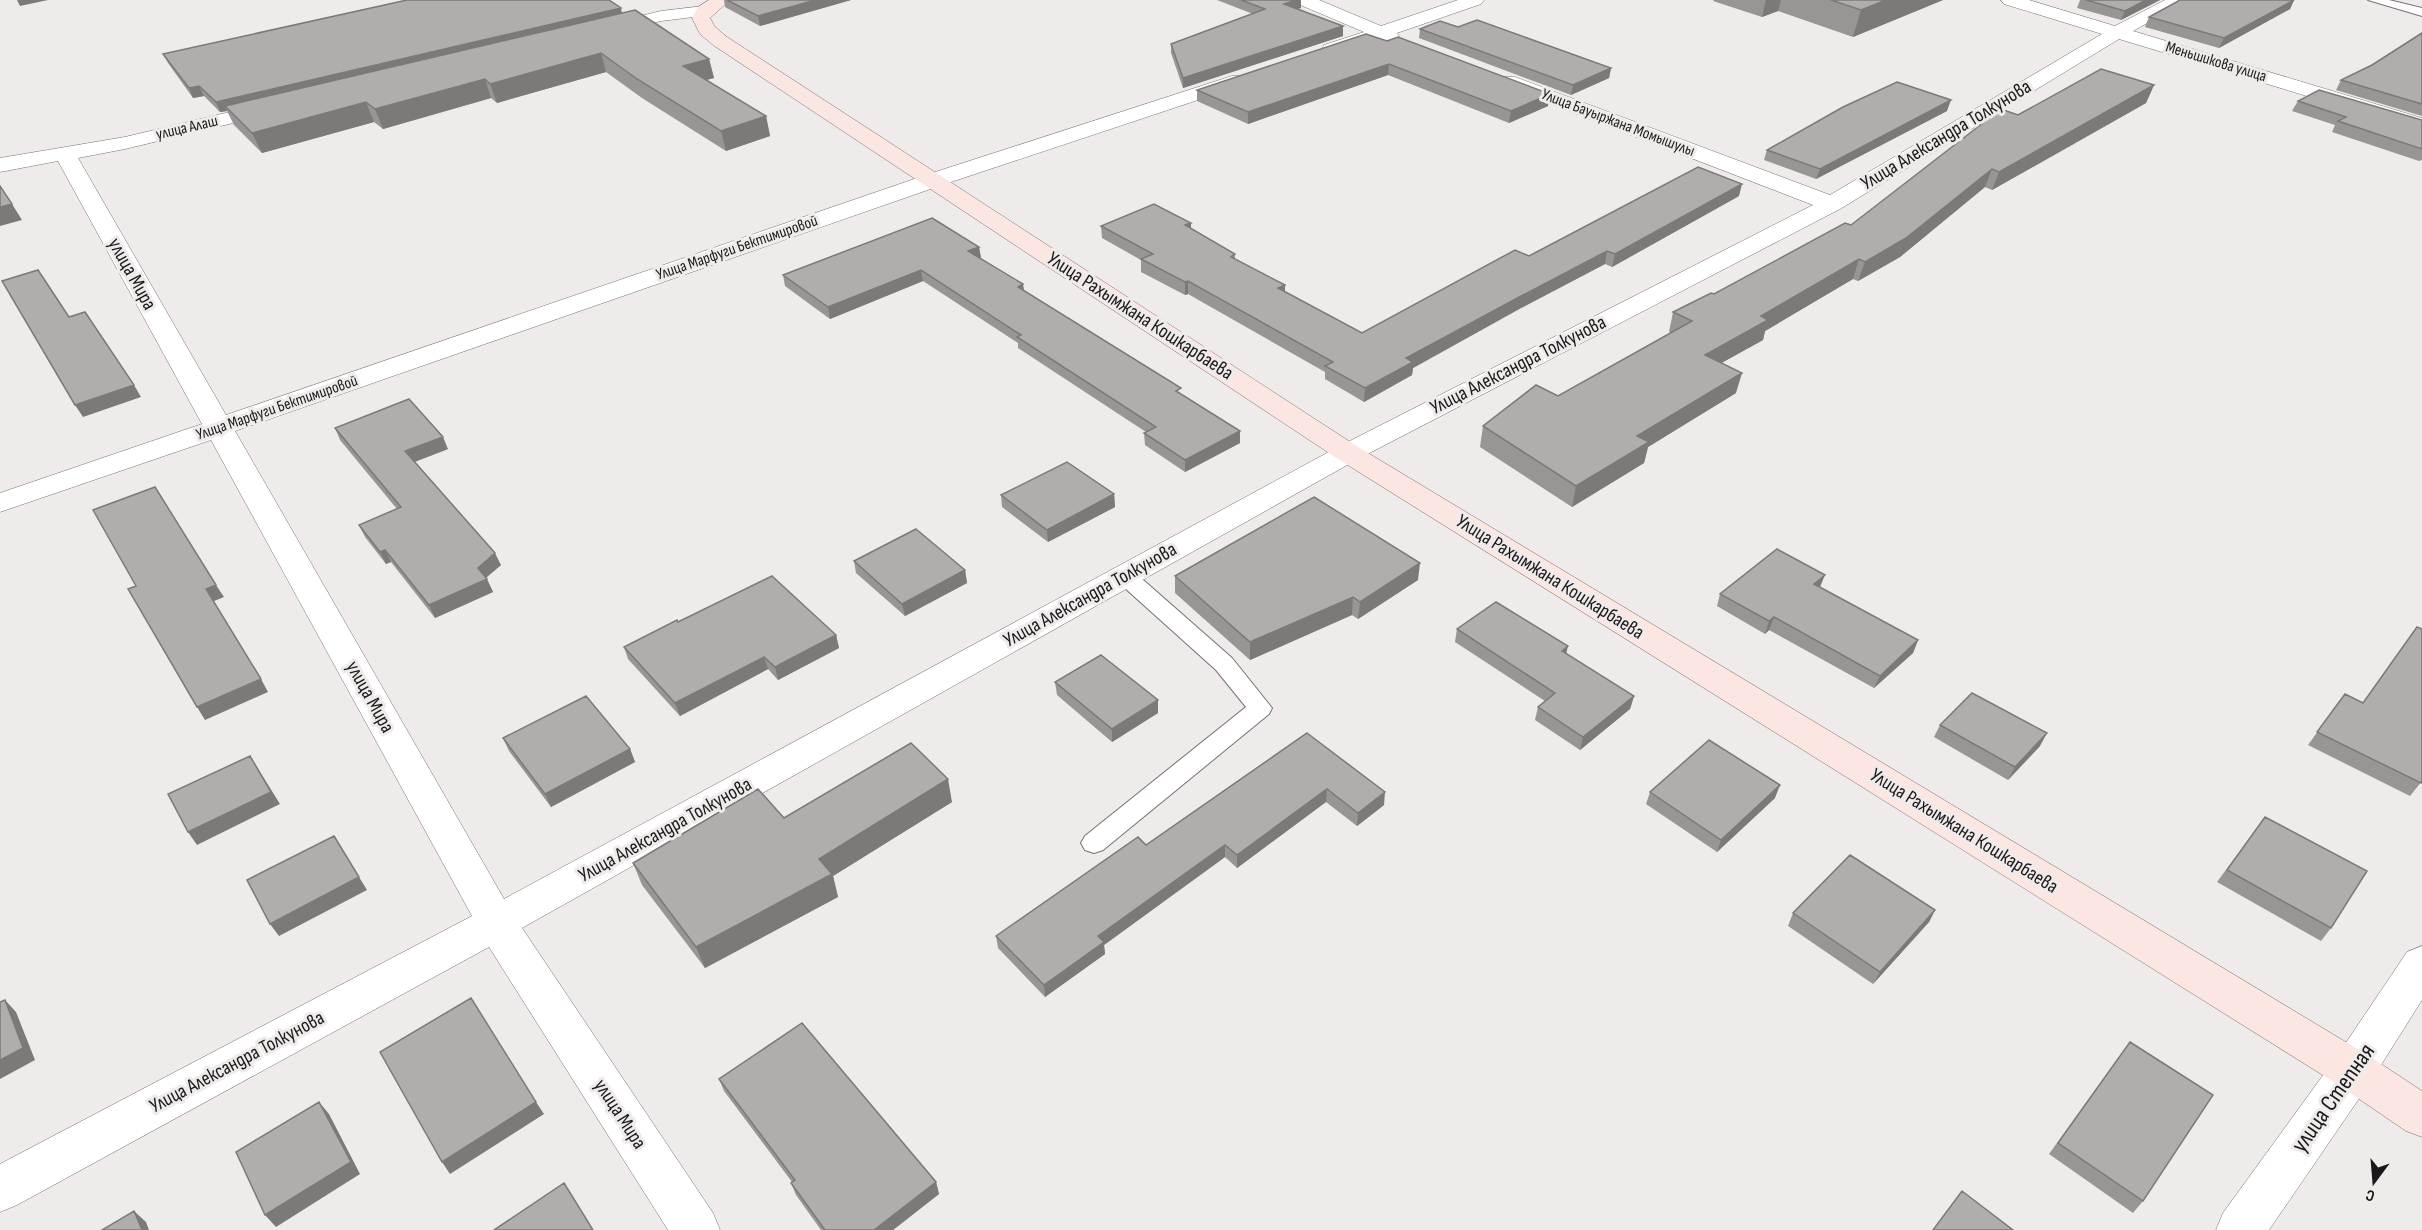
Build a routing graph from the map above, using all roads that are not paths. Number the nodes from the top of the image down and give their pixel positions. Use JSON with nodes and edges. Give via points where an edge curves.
{"nodes":[{"id":1,"x":1304,"y":0,"type":"edge"},
{"id":2,"x":1475,"y":0,"type":"edge"},
{"id":3,"x":2010,"y":0,"type":"edge"},
{"id":4,"x":2179,"y":0,"type":"edge"},
{"id":5,"x":2374,"y":0,"type":"edge"},
{"id":6,"x":713,"y":6,"type":"edge"},
{"id":7,"x":2422,"y":12,"type":"edge"},
{"id":8,"x":2118,"y":32,"type":"junction"},
{"id":9,"x":591,"y":33,"type":"edge"},
{"id":10,"x":1381,"y":33,"type":"junction"},
{"id":11,"x":1414,"y":45,"type":"edge"},
{"id":12,"x":1314,"y":55,"type":"edge"},
{"id":13,"x":1258,"y":73,"type":"edge"},
{"id":14,"x":1491,"y":74,"type":"edge"},
{"id":15,"x":288,"y":104,"type":"edge"},
{"id":16,"x":2422,"y":125,"type":"edge"},
{"id":17,"x":69,"y":161,"type":"junction"},
{"id":18,"x":0,"y":165,"type":"edge"},
{"id":19,"x":934,"y":180,"type":"junction"},
{"id":20,"x":1832,"y":204,"type":"junction"},
{"id":21,"x":219,"y":428,"type":"junction"},
{"id":22,"x":1348,"y":453,"type":"junction"},
{"id":23,"x":0,"y":503,"type":"edge"},
{"id":24,"x":1125,"y":576,"type":"junction"},
{"id":25,"x":1094,"y":843,"type":"dead end"},
{"id":26,"x":496,"y":923,"type":"junction"},
{"id":27,"x":2422,"y":964,"type":"edge"},
{"id":28,"x":2353,"y":1070,"type":"junction"},
{"id":29,"x":2422,"y":1116,"type":"edge"},
{"id":30,"x":0,"y":1189,"type":"edge"},
{"id":31,"x":696,"y":1230,"type":"edge"},
{"id":32,"x":2240,"y":1230,"type":"edge"}],
"edges":[{"from":1,"to":10,"type":"street"},
{"from":2,"to":10,"type":"street"},
{"from":3,"to":8,"type":"street","name":"Меньшикова улица"},
{"from":4,"to":8,"type":"street","name":"Улица Александра Толкунова"},
{"from":5,"to":7,"type":"lane"},
{"from":6,"to":9,"type":"street"},
{"from":6,"to":19,"type":"street","name":"Улица Рахымжана Кошкарбаева","via":[[701,18],[707,30],[720,41]]},
{"from":8,"to":16,"type":"street","name":"Меньшикова улица"},
{"from":8,"to":20,"type":"street","name":"Улица Александра Толкунова"},
{"from":10,"to":11,"type":"street"},
{"from":10,"to":12,"type":"street"},
{"from":13,"to":19,"type":"street","name":"Улица Марфуги Бектимировой"},
{"from":14,"to":20,"type":"street","name":"Улица Бауыржана Момышулы"},
{"from":15,"to":17,"type":"street","name":"улица Алаш","via":[[125,143],[90,158]]},
{"from":17,"to":18,"type":"street"},
{"from":17,"to":21,"type":"street","name":"улица Мира"},
{"from":19,"to":21,"type":"street","name":"Улица Марфуги Бектимировой"},
{"from":19,"to":22,"type":"street","name":"Улица Рахымжана Кошкарбаева"},
{"from":20,"to":22,"type":"street","name":"Улица Александра Толкунова"},
{"from":21,"to":23,"type":"street","name":"Улица Марфуги Бектимировой"},
{"from":21,"to":26,"type":"street","name":"улица Мира"},
{"from":22,"to":24,"type":"street","name":"Улица Александра Толкунова"},
{"from":22,"to":28,"type":"street","name":"Улица Рахымжана Кошкарбаева"},
{"from":24,"to":25,"type":"lane","via":[[1224,664],[1260,708]]},
{"from":24,"to":26,"type":"street","name":"Улица Александра Толкунова"},
{"from":26,"to":30,"type":"street","name":"Улица Александра Толкунова"},
{"from":26,"to":31,"type":"street","name":"улица Мира"},
{"from":27,"to":28,"type":"street","name":"улица Степная"},
{"from":28,"to":29,"type":"street","name":"Улица Рахымжана Кошкарбаева"},
{"from":28,"to":32,"type":"street","name":"улица Степная"}]}
